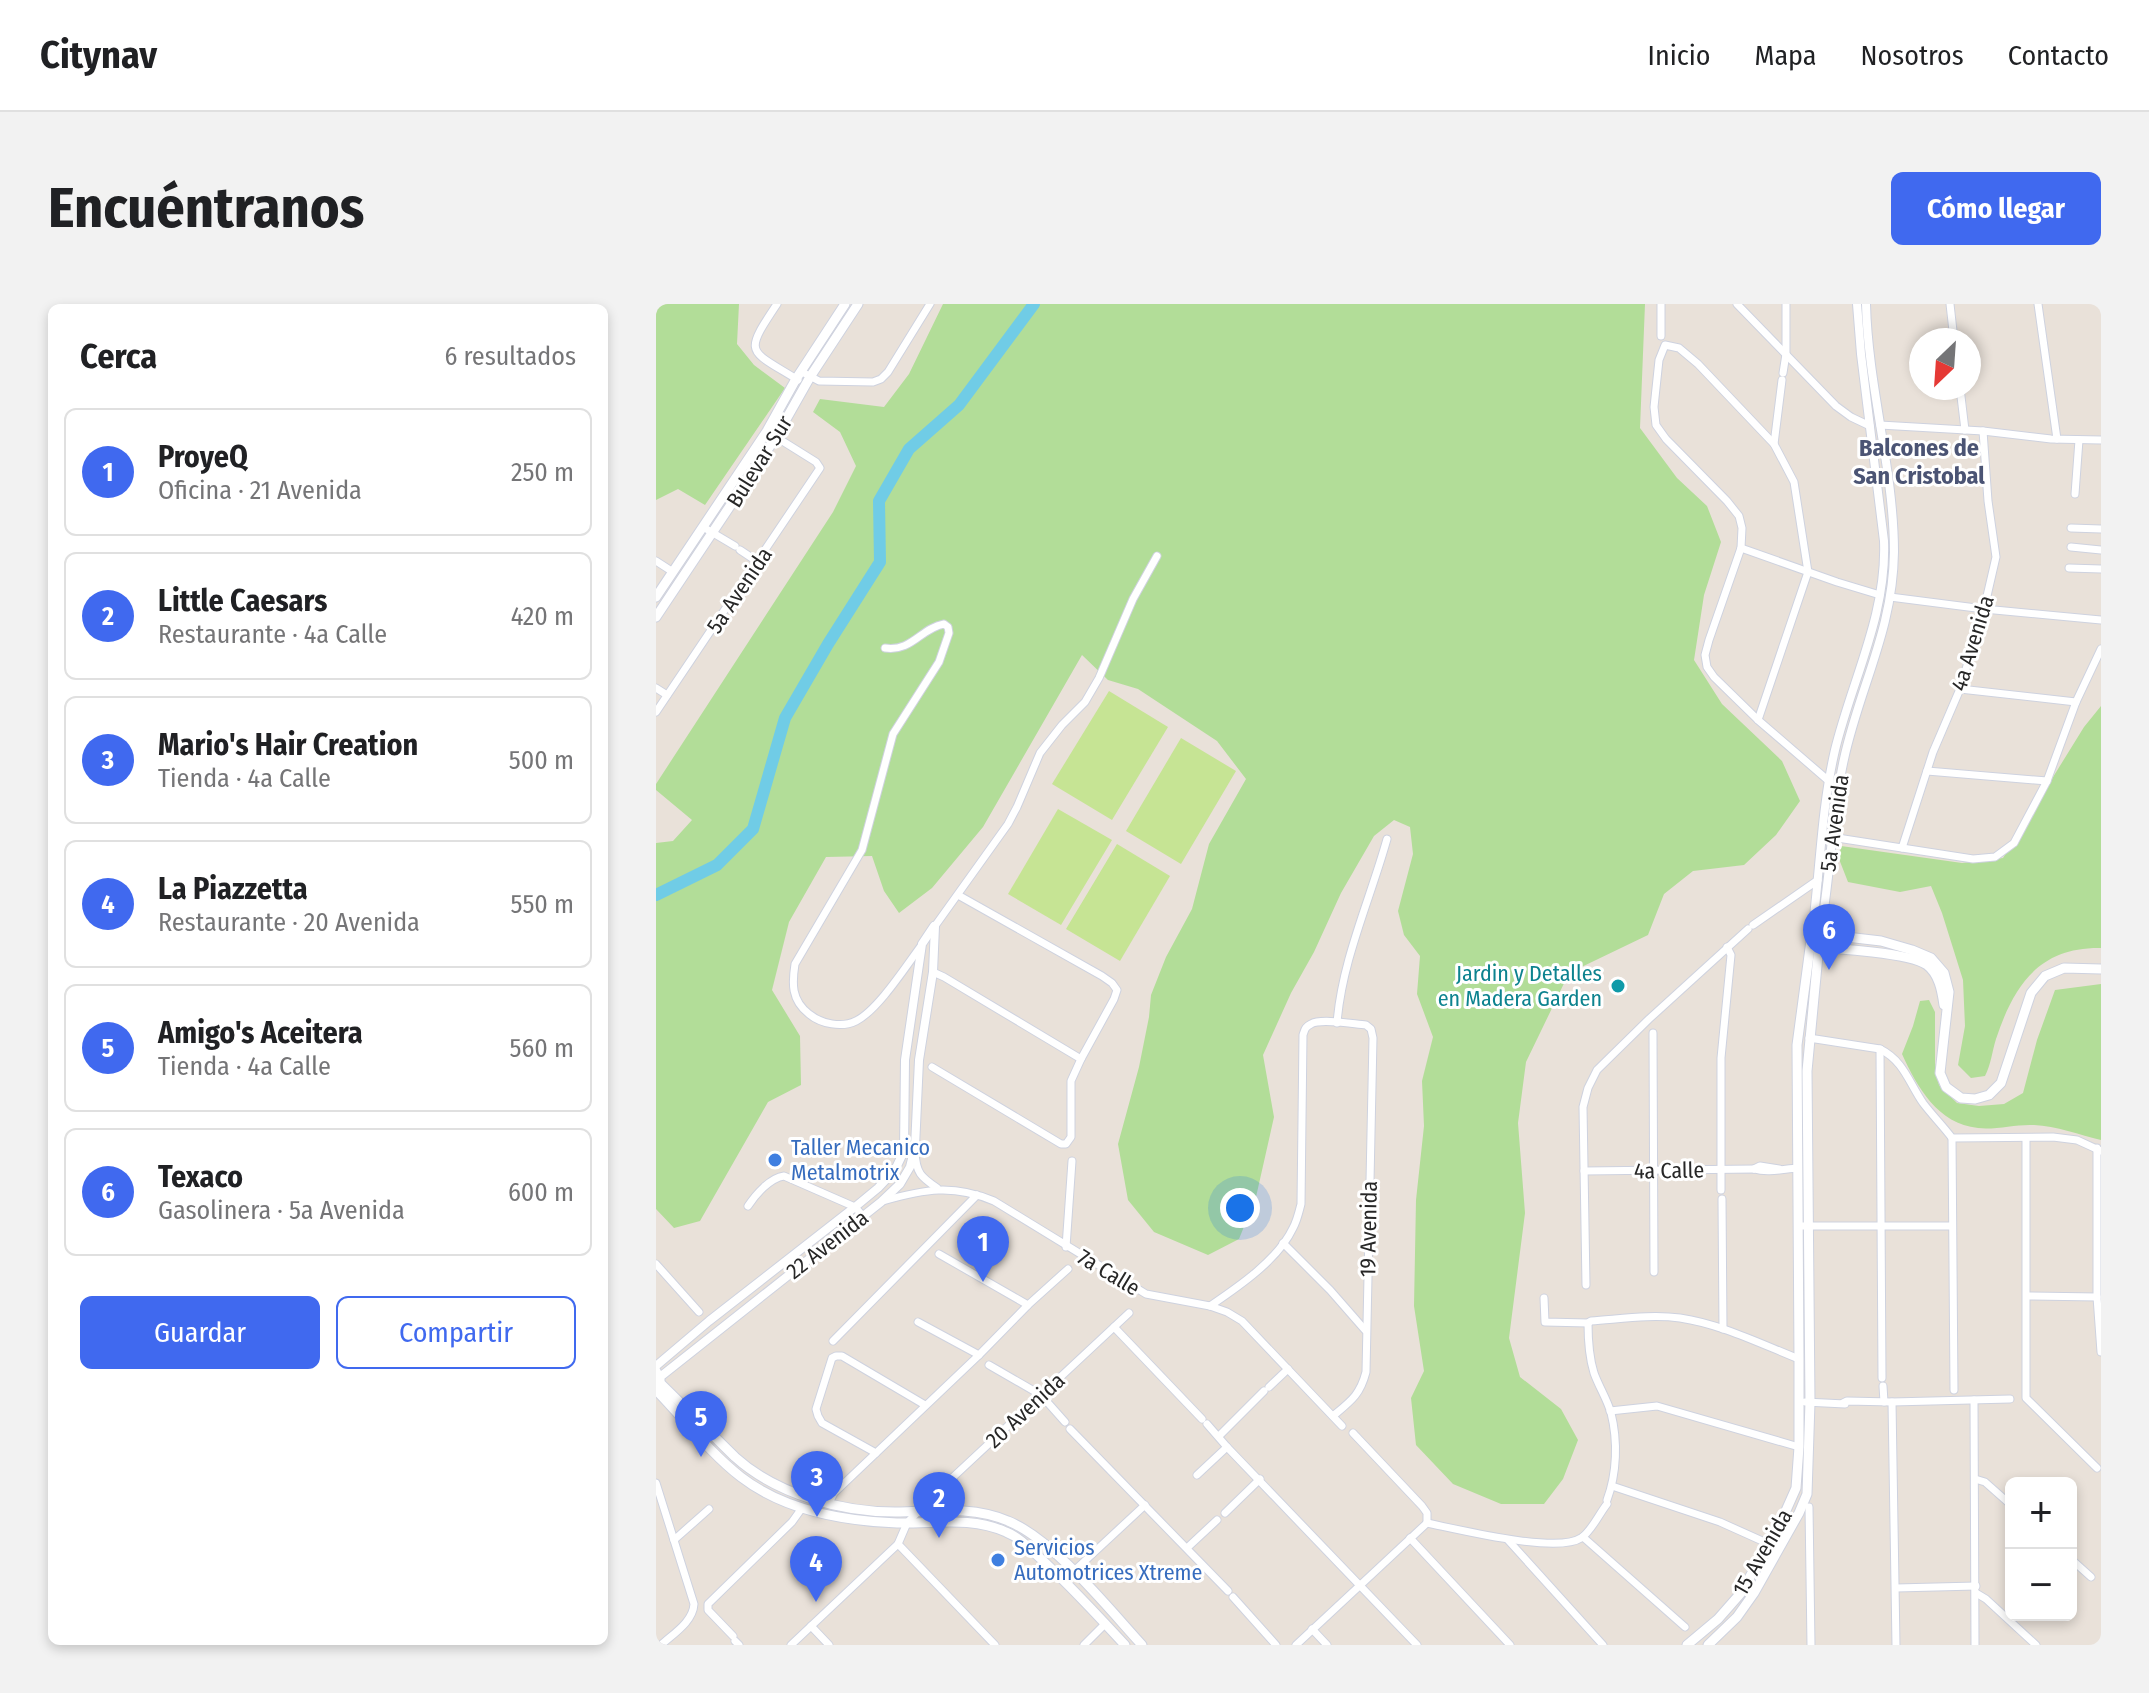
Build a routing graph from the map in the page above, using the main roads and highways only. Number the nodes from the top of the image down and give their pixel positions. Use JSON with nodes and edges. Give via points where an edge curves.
{"nodes":[{"id":1,"x":845,"y":304,"type":"edge"},
{"id":2,"x":858,"y":304,"type":"edge"},
{"id":3,"x":803,"y":378,"type":"junction"},
{"id":4,"x":656,"y":597,"type":"edge"},
{"id":5,"x":656,"y":617,"type":"edge"},
{"id":6,"x":1813,"y":948,"type":"junction"},
{"id":7,"x":2101,"y":971,"type":"edge"},
{"id":8,"x":1947,"y":1019,"type":"junction"},
{"id":9,"x":1803,"y":1226,"type":"junction"},
{"id":10,"x":657,"y":1379,"type":"edge"},
{"id":11,"x":1804,"y":1402,"type":"junction"},
{"id":12,"x":1796,"y":1488,"type":"joint"},
{"id":13,"x":1807,"y":1494,"type":"joint"},
{"id":14,"x":1125,"y":1645,"type":"edge"},
{"id":15,"x":1142,"y":1645,"type":"edge"},
{"id":16,"x":1687,"y":1645,"type":"edge"},
{"id":17,"x":1708,"y":1645,"type":"edge"}],
"edges":[{"from":1,"to":3,"type":"main road","name":"Bulevar Sur"},
{"from":2,"to":3,"type":"main road","name":"Bulevar Sur"},
{"from":3,"to":4,"type":"main road","name":"Bulevar Sur"},
{"from":3,"to":5,"type":"main road","name":"Bulevar Sur","via":[[776,437]]},
{"from":6,"to":8,"type":"main road","via":[[1910,958],[1927,965],[1941,986]]},
{"from":6,"to":8,"type":"main road","name":"5a Avenida","via":[[1816,934],[1881,941],[1931,958],[1944,973],[1949,992]]},
{"from":6,"to":9,"type":"main road","name":"5a Avenida"},
{"from":6,"to":9,"type":"main road","name":"5a Avenida","via":[[1797,1045]]},
{"from":7,"to":8,"type":"main road","via":[[2064,968],[2045,976],[2031,993],[2001,1083],[1989,1095],[1961,1098],[1946,1087],[1940,1073]]},
{"from":9,"to":11,"type":"main road","name":"5a Avenida"},
{"from":9,"to":11,"type":"main road","name":"5a Avenida","via":[[1799,1359]]},
{"from":10,"to":14,"type":"main road","via":[[742,1478],[772,1497],[859,1519],[965,1521],[1010,1533],[1067,1582]]},
{"from":10,"to":15,"type":"main road","via":[[748,1469],[777,1486],[808,1498],[880,1512],[967,1511],[1012,1522],[1074,1571]]},
{"from":11,"to":12,"type":"main road","name":"5a Avenida"},
{"from":11,"to":13,"type":"main road","name":"5a Avenida"},
{"from":12,"to":16,"type":"main road","name":"15 Avenida","via":[[1740,1594]]},
{"from":13,"to":17,"type":"main road","name":"15 Avenida","via":[[1754,1593]]}]}
